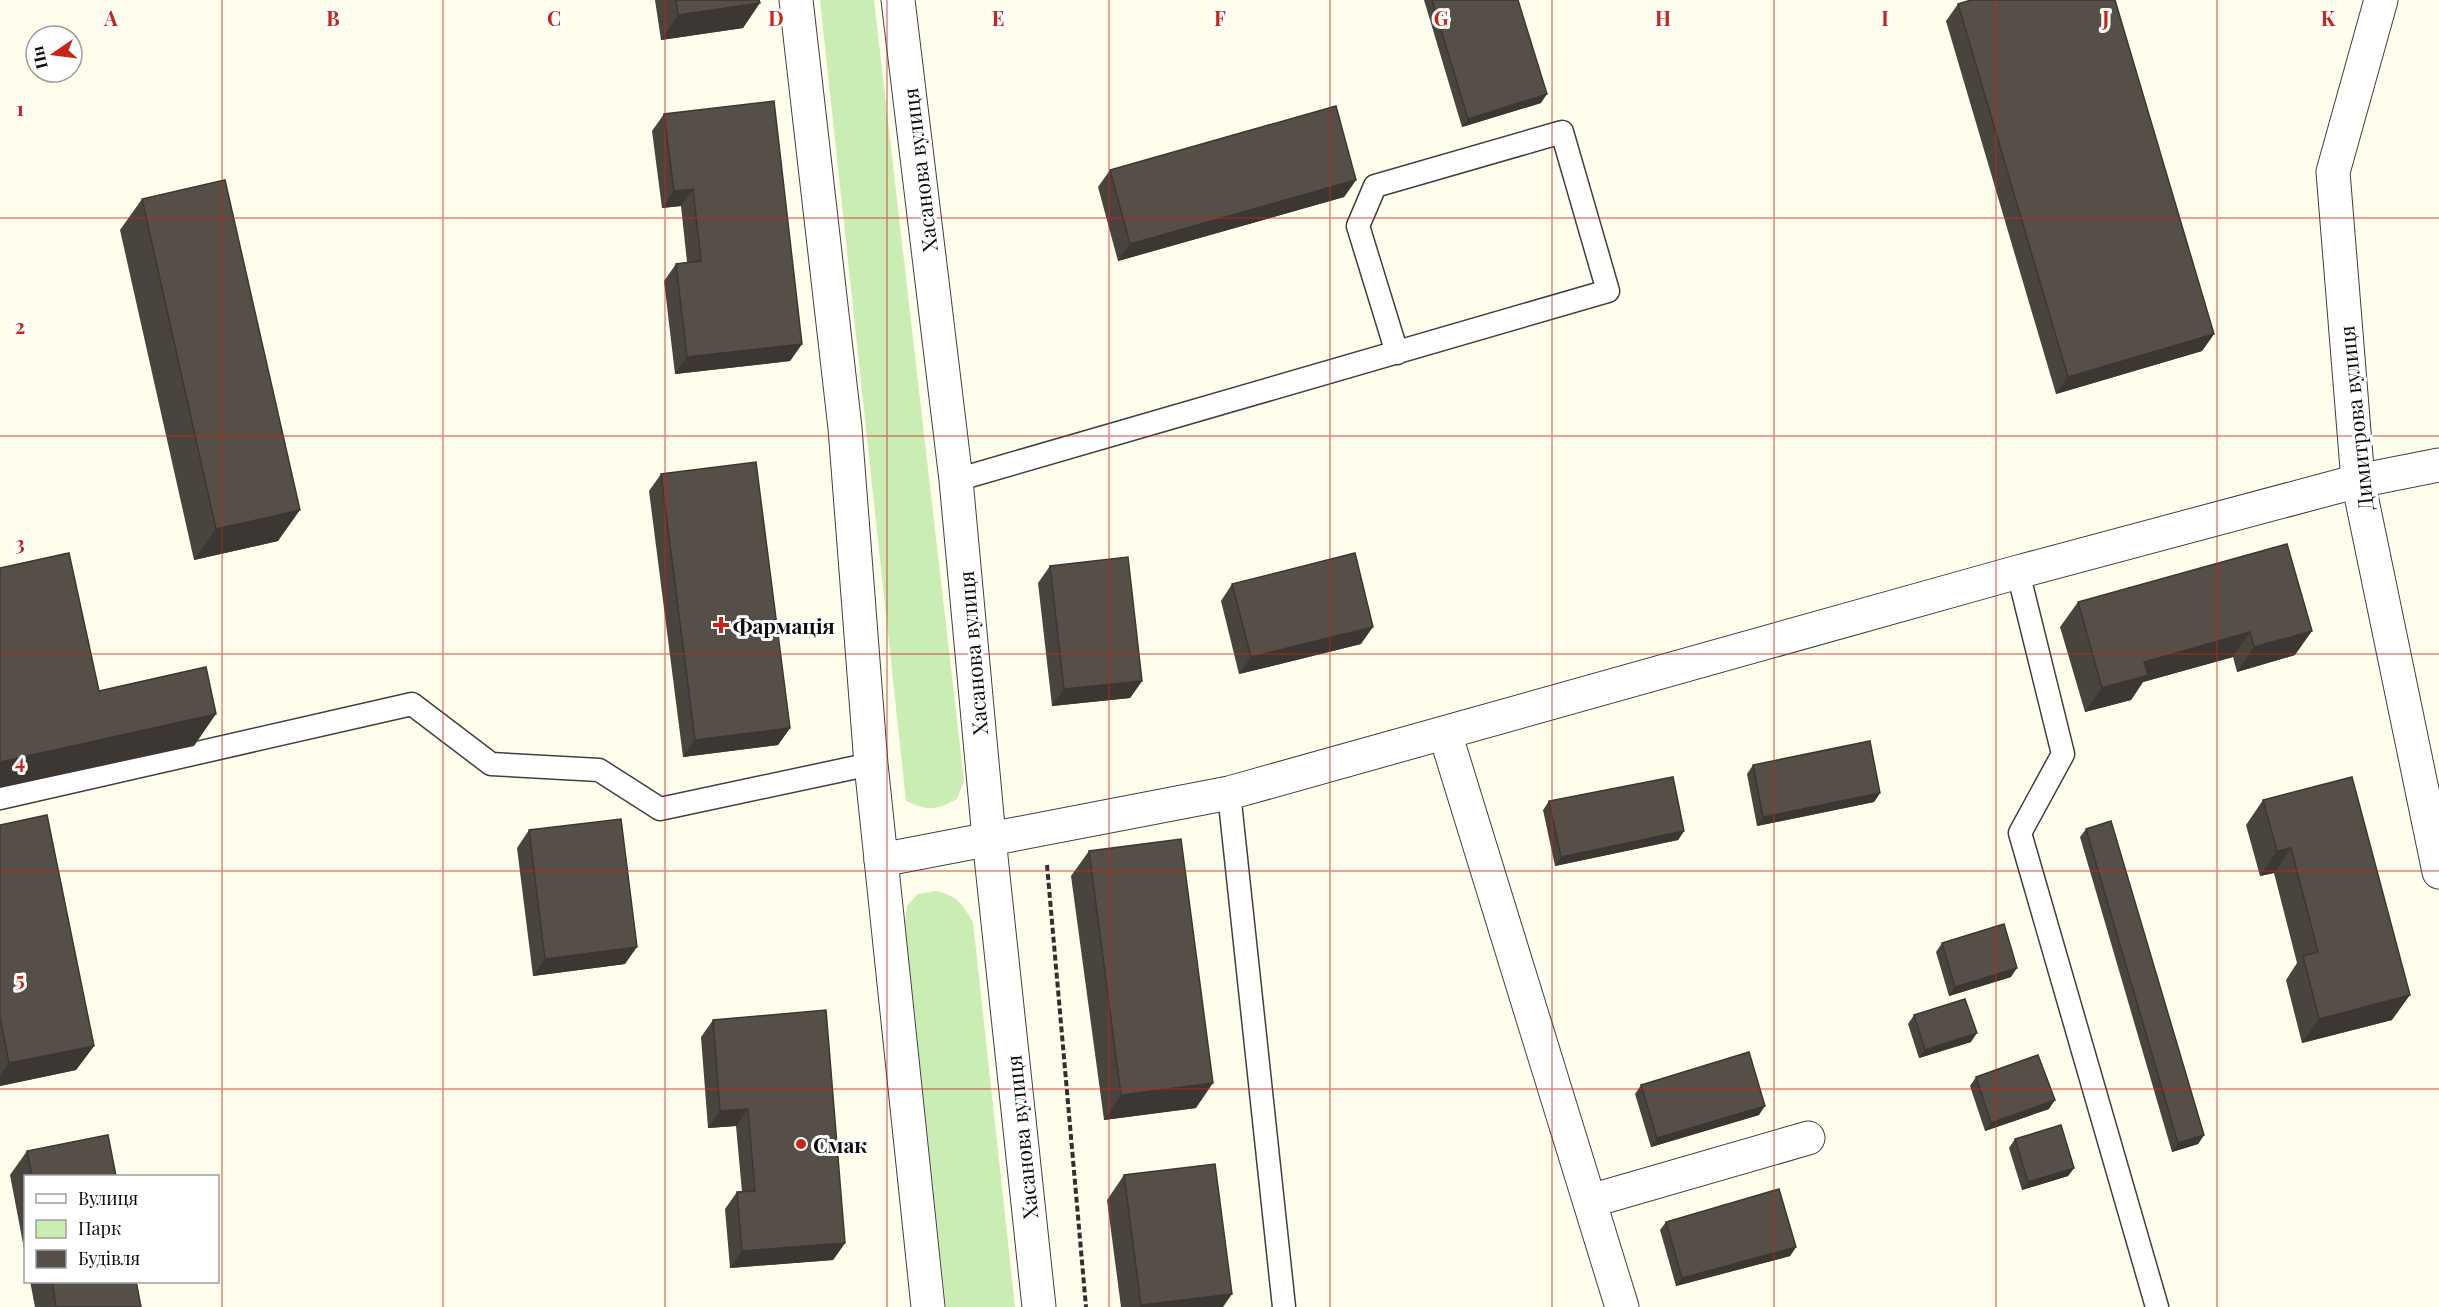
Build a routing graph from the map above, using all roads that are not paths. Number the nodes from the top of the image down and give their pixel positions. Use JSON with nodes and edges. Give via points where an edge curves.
{"nodes":[{"id":1,"x":796,"y":0,"type":"edge"},
{"id":2,"x":898,"y":0,"type":"edge"},
{"id":3,"x":2381,"y":0,"type":"edge"},
{"id":4,"x":1397,"y":352,"type":"junction"},
{"id":5,"x":2439,"y":465,"type":"edge"},
{"id":6,"x":956,"y":480,"type":"junction"},
{"id":7,"x":2358,"y":481,"type":"junction"},
{"id":8,"x":2018,"y":572,"type":"junction"},
{"id":9,"x":1445,"y":733,"type":"junction"},
{"id":10,"x":871,"y":764,"type":"junction"},
{"id":11,"x":1229,"y":793,"type":"junction"},
{"id":12,"x":0,"y":798,"type":"edge"},
{"id":13,"x":989,"y":838,"type":"junction"},
{"id":14,"x":881,"y":860,"type":"junction"},
{"id":15,"x":2439,"y":872,"type":"edge"},
{"id":16,"x":1808,"y":1138,"type":"dead end"},
{"id":17,"x":1590,"y":1201,"type":"junction"},
{"id":18,"x":928,"y":1307,"type":"edge"},
{"id":19,"x":1039,"y":1307,"type":"edge"},
{"id":20,"x":1284,"y":1307,"type":"edge"},
{"id":21,"x":1622,"y":1307,"type":"edge"},
{"id":22,"x":2157,"y":1307,"type":"edge"}],
"edges":[{"from":1,"to":10,"type":"street","via":[[845,428]]},
{"from":2,"to":6,"type":"street","name":"Хасанова вулиця"},
{"from":3,"to":7,"type":"street","name":"Димитрова вулиця","via":[[2333,172]]},
{"from":4,"to":4,"type":"lane","via":[[1608,291],[1562,132],[1375,186],[1358,226]]},
{"from":4,"to":6,"type":"lane"},
{"from":5,"to":7,"type":"street"},
{"from":6,"to":13,"type":"street","name":"Хасанова вулиця"},
{"from":7,"to":8,"type":"street"},
{"from":7,"to":15,"type":"street","name":"Димитрова вулиця"},
{"from":8,"to":9,"type":"street"},
{"from":8,"to":22,"type":"lane","via":[[2063,754],[2020,833]]},
{"from":9,"to":11,"type":"street"},
{"from":9,"to":17,"type":"street"},
{"from":10,"to":12,"type":"lane","via":[[660,809],[599,770],[491,764],[412,704]]},
{"from":10,"to":14,"type":"street"},
{"from":11,"to":13,"type":"street"},
{"from":11,"to":20,"type":"lane"},
{"from":13,"to":14,"type":"street"},
{"from":13,"to":19,"type":"street","name":"Хасанова вулиця"},
{"from":14,"to":18,"type":"street"},
{"from":16,"to":17,"type":"street"},
{"from":17,"to":21,"type":"street"}]}
